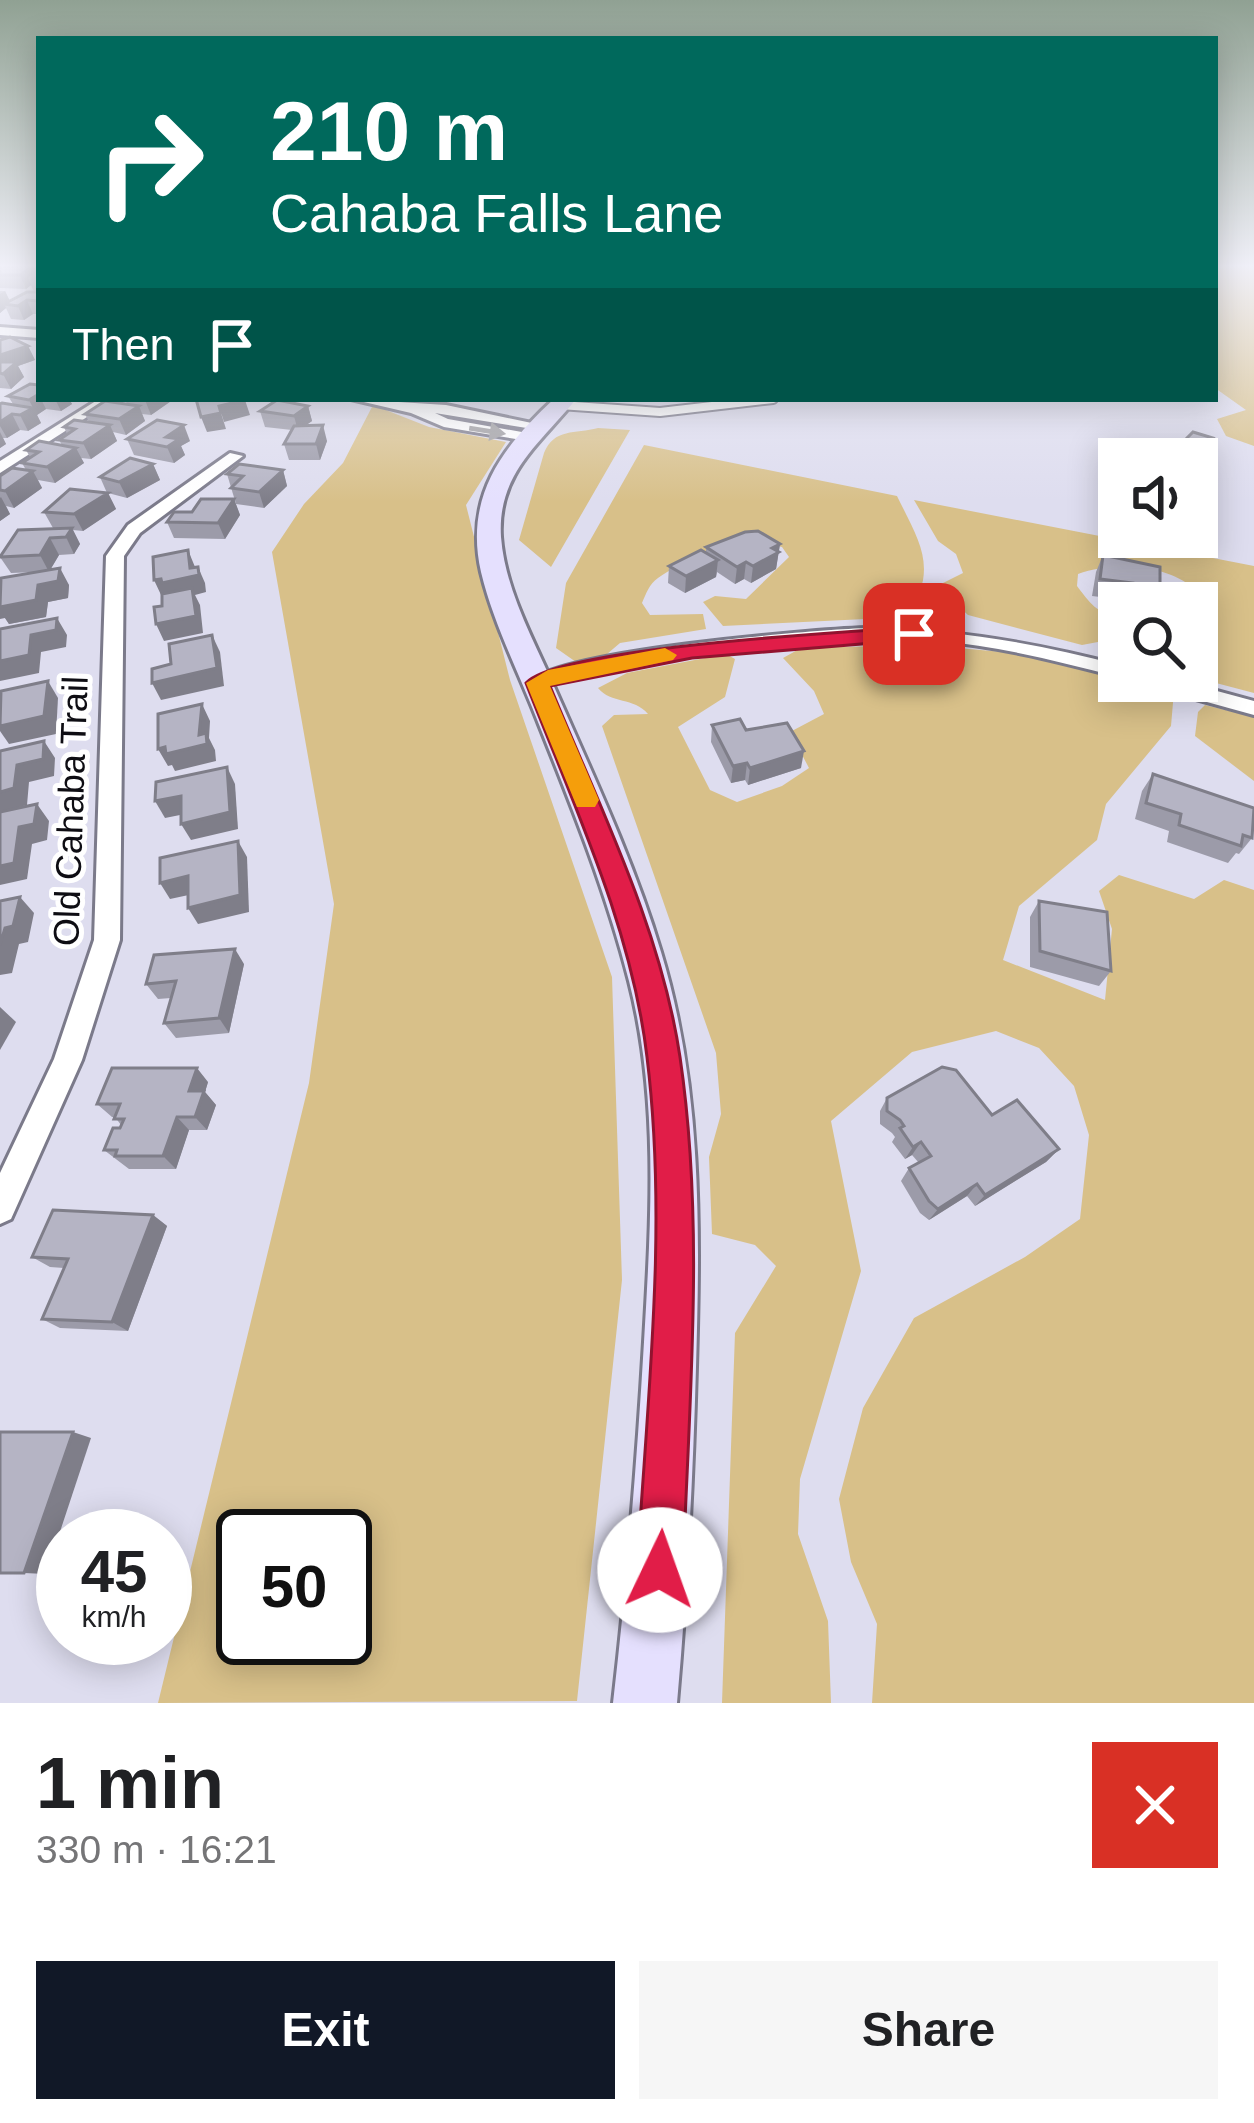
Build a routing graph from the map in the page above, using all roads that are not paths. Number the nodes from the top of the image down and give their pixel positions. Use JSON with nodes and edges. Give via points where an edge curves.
{"nodes":[{"id":1,"x":103,"y":402,"type":"edge"},
{"id":2,"x":375,"y":402,"type":"edge"},
{"id":3,"x":747,"y":402,"type":"edge"},
{"id":4,"x":548,"y":417,"type":"edge"},
{"id":5,"x":236,"y":456,"type":"dead end"},
{"id":6,"x":0,"y":468,"type":"edge"},
{"id":7,"x":1098,"y":667,"type":"edge"},
{"id":8,"x":538,"y":683,"type":"junction"},
{"id":9,"x":1218,"y":697,"type":"edge"},
{"id":10,"x":1254,"y":707,"type":"edge"},
{"id":11,"x":0,"y":1208,"type":"edge"},
{"id":12,"x":646,"y":1703,"type":"edge"}],
"edges":[{"from":1,"to":6,"type":"street"},
{"from":2,"to":4,"type":"street"},
{"from":3,"to":4,"type":"lane"},
{"from":4,"to":8,"type":"main road","via":[[501,470],[487,531],[494,571]]},
{"from":5,"to":11,"type":"street","name":"Old Cahaba Trail","via":[[134,529],[115,556],[107,940],[68,1060]]},
{"from":7,"to":8,"type":"street","via":[[963,639],[865,634],[692,651]]},
{"from":8,"to":12,"type":"main road","via":[[633,925],[664,1055],[676,1222]]},
{"from":9,"to":10,"type":"street"}]}
